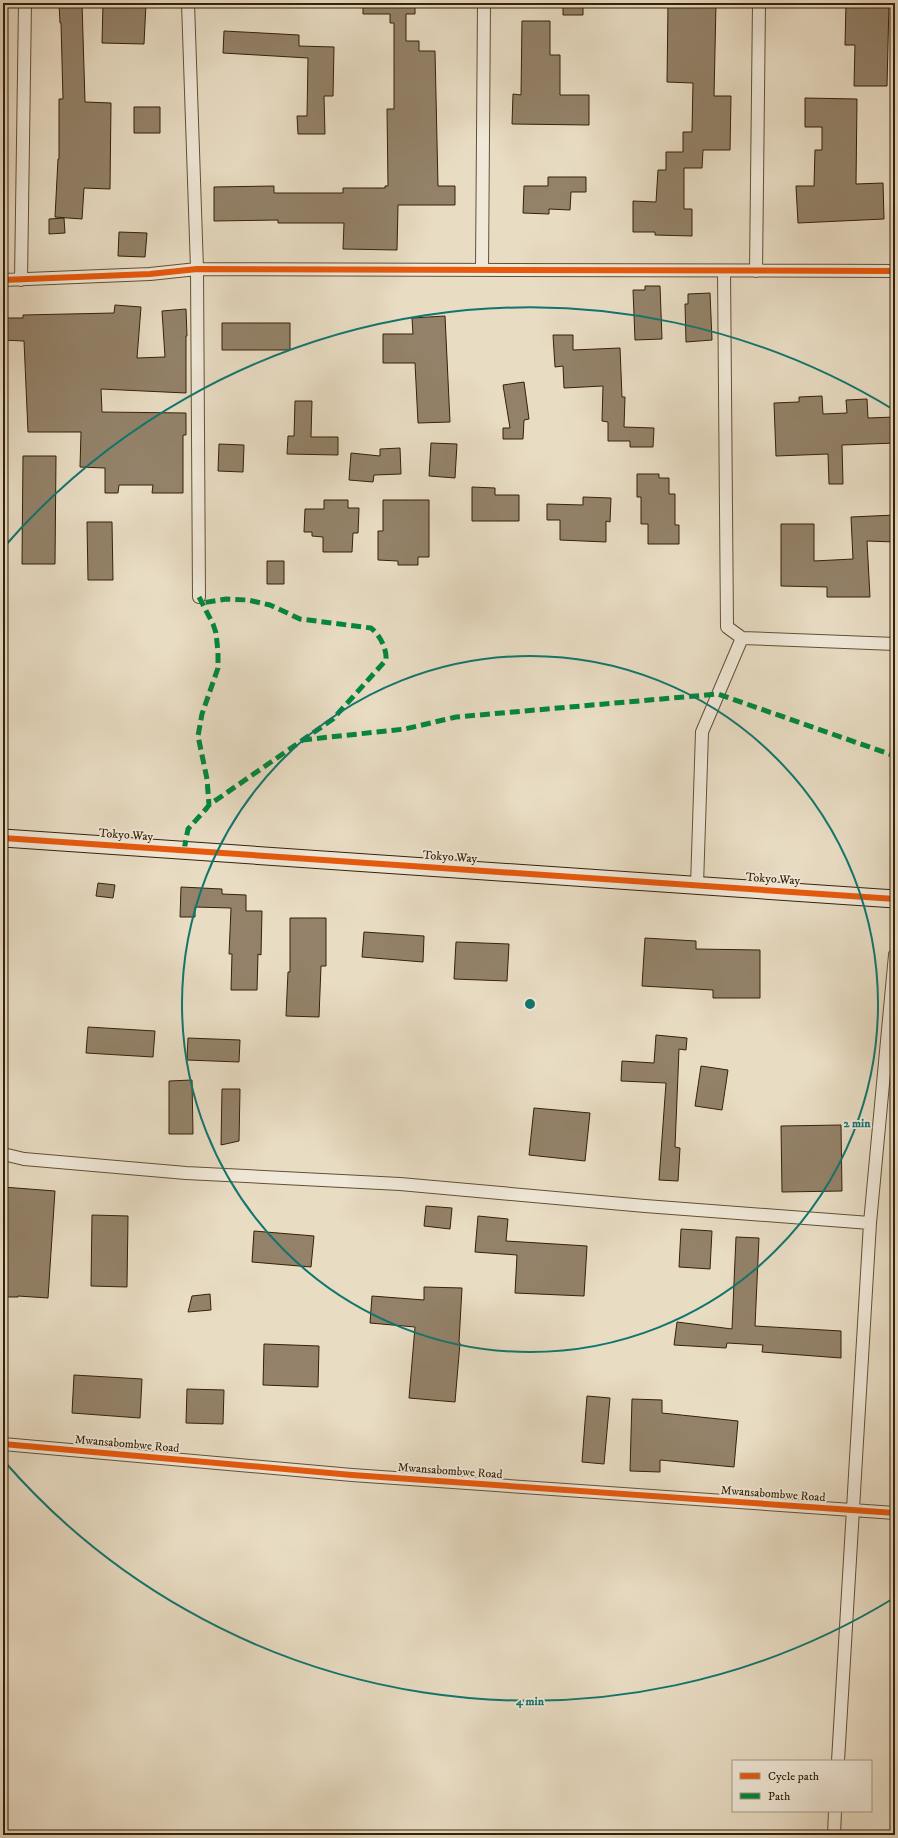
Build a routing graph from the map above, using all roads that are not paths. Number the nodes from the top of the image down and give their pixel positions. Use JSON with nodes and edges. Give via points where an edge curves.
{"nodes":[{"id":1,"x":26,"y":3,"type":"edge"},
{"id":2,"x":188,"y":3,"type":"edge"},
{"id":3,"x":484,"y":3,"type":"edge"},
{"id":4,"x":759,"y":3,"type":"edge"},
{"id":5,"x":197,"y":269,"type":"junction"},
{"id":6,"x":482,"y":270,"type":"junction"},
{"id":7,"x":724,"y":271,"type":"junction"},
{"id":8,"x":756,"y":271,"type":"junction"},
{"id":9,"x":895,"y":271,"type":"edge"},
{"id":10,"x":3,"y":280,"type":"edge"},
{"id":11,"x":21,"y":280,"type":"junction"},
{"id":12,"x":199,"y":597,"type":"dead end"},
{"id":13,"x":742,"y":638,"type":"junction"},
{"id":14,"x":895,"y":644,"type":"edge"},
{"id":15,"x":3,"y":838,"type":"edge"},
{"id":16,"x":697,"y":885,"type":"junction"},
{"id":17,"x":895,"y":898,"type":"edge"},
{"id":18,"x":895,"y":955,"type":"edge"},
{"id":19,"x":3,"y":1154,"type":"edge"},
{"id":20,"x":870,"y":1223,"type":"junction"},
{"id":21,"x":3,"y":1444,"type":"edge"},
{"id":22,"x":852,"y":1510,"type":"junction"},
{"id":23,"x":895,"y":1513,"type":"edge"},
{"id":24,"x":838,"y":1760,"type":"edge"},
{"id":25,"x":835,"y":1812,"type":"edge"},
{"id":26,"x":834,"y":1835,"type":"edge"}],
"edges":[{"from":1,"to":11,"type":"street"},
{"from":2,"to":5,"type":"street"},
{"from":3,"to":6,"type":"street"},
{"from":4,"to":8,"type":"street"},
{"from":5,"to":6,"type":"street"},
{"from":5,"to":11,"type":"street","via":[[150,274]]},
{"from":5,"to":12,"type":"street"},
{"from":6,"to":7,"type":"street"},
{"from":7,"to":8,"type":"street"},
{"from":7,"to":13,"type":"street","via":[[727,627]]},
{"from":8,"to":9,"type":"street"},
{"from":10,"to":11,"type":"street"},
{"from":13,"to":14,"type":"street"},
{"from":13,"to":16,"type":"street","via":[[702,732]]},
{"from":15,"to":16,"type":"street","name":"Tokyo Way"},
{"from":16,"to":17,"type":"street","name":"Tokyo Way"},
{"from":18,"to":20,"type":"street"},
{"from":19,"to":20,"type":"street","via":[[24,1159],[178,1172],[400,1184]]},
{"from":20,"to":22,"type":"street"},
{"from":21,"to":22,"type":"street","name":"Mwansabombwe Road","via":[[344,1474]]},
{"from":22,"to":23,"type":"street","name":"Mwansabombwe Road"},
{"from":22,"to":24,"type":"street"},
{"from":25,"to":26,"type":"street"}]}
